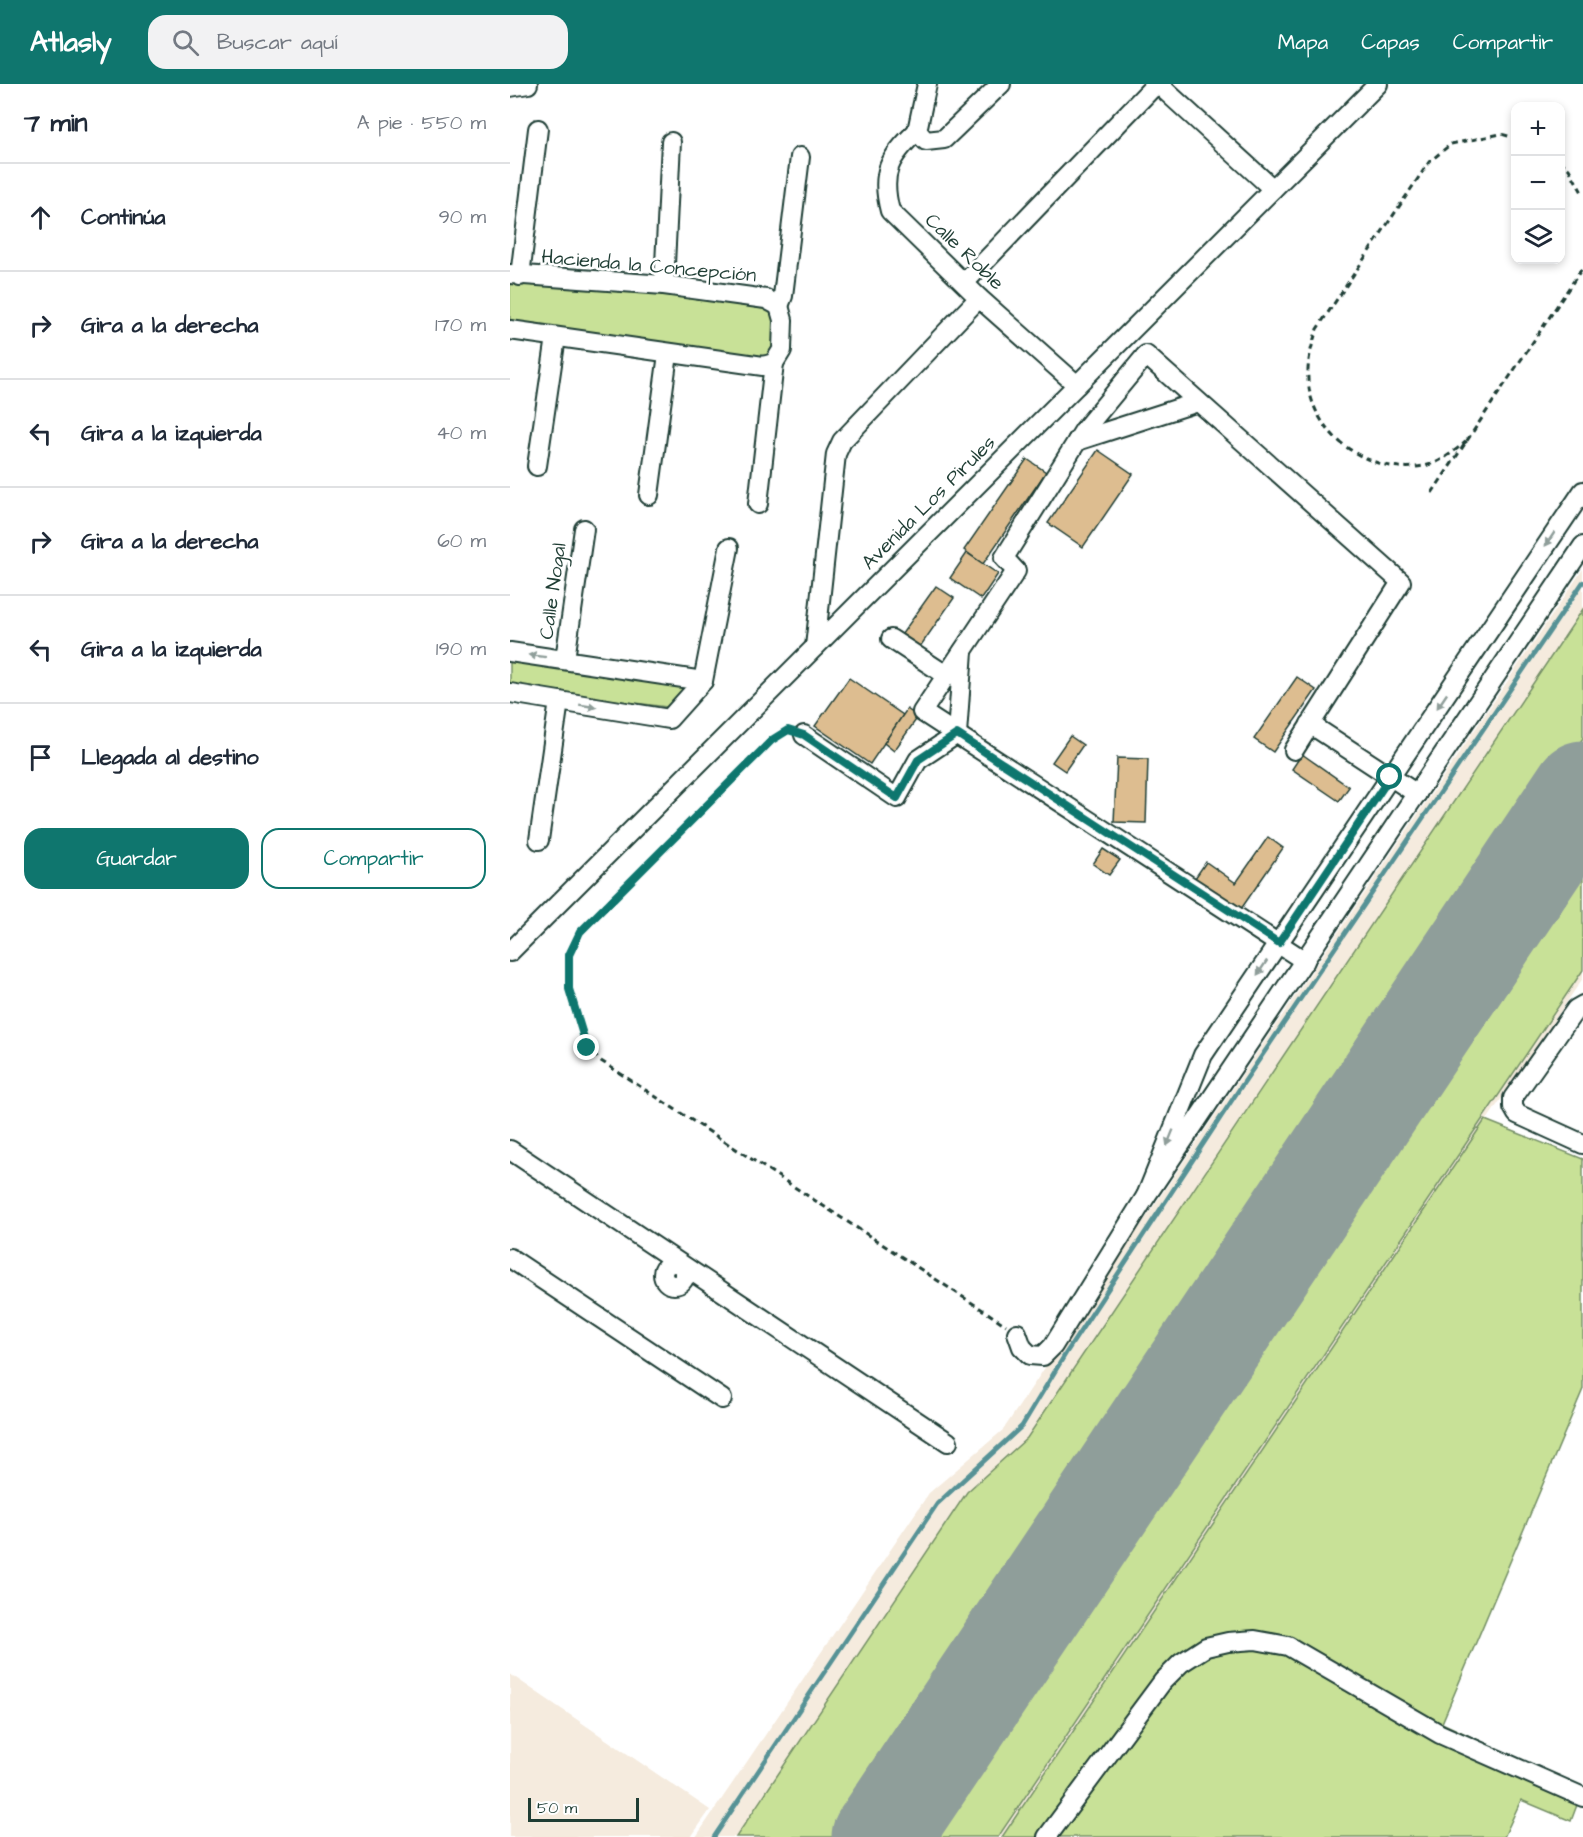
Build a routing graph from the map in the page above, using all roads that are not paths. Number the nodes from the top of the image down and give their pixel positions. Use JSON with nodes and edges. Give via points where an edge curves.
{"nodes":[{"id":1,"x":528,"y":84,"type":"edge"},
{"id":2,"x":927,"y":84,"type":"edge"},
{"id":3,"x":1001,"y":84,"type":"edge"},
{"id":4,"x":1157,"y":84,"type":"edge"},
{"id":5,"x":1378,"y":84,"type":"edge"},
{"id":6,"x":510,"y":87,"type":"edge"},
{"id":7,"x":538,"y":129,"type":"dead end"},
{"id":8,"x":917,"y":131,"type":"junction"},
{"id":9,"x":670,"y":142,"type":"dead end"},
{"id":10,"x":800,"y":157,"type":"dead end"},
{"id":11,"x":1273,"y":189,"type":"junction"},
{"id":12,"x":515,"y":275,"type":"edge"},
{"id":13,"x":965,"y":282,"type":"junction"},
{"id":14,"x":664,"y":285,"type":"junction"},
{"id":15,"x":980,"y":298,"type":"junction"},
{"id":16,"x":779,"y":306,"type":"junction"},
{"id":17,"x":510,"y":330,"type":"edge"},
{"id":18,"x":556,"y":337,"type":"junction"},
{"id":19,"x":668,"y":354,"type":"junction"},
{"id":20,"x":774,"y":363,"type":"junction"},
{"id":21,"x":1077,"y":385,"type":"junction"},
{"id":22,"x":1198,"y":402,"type":"junction"},
{"id":23,"x":1077,"y":441,"type":"junction"},
{"id":24,"x":537,"y":466,"type":"dead end"},
{"id":25,"x":1583,"y":491,"type":"edge"},
{"id":26,"x":649,"y":495,"type":"dead end"},
{"id":27,"x":758,"y":504,"type":"dead end"},
{"id":28,"x":584,"y":528,"type":"dead end"},
{"id":29,"x":1583,"y":546,"type":"edge"},
{"id":30,"x":729,"y":548,"type":"dead end"},
{"id":31,"x":891,"y":639,"type":"dead end"},
{"id":32,"x":815,"y":646,"type":"junction"},
{"id":33,"x":963,"y":650,"type":"junction"},
{"id":34,"x":510,"y":652,"type":"edge"},
{"id":35,"x":565,"y":659,"type":"junction"},
{"id":36,"x":946,"y":675,"type":"junction"},
{"id":37,"x":703,"y":681,"type":"junction"},
{"id":38,"x":510,"y":693,"type":"edge"},
{"id":39,"x":559,"y":701,"type":"junction"},
{"id":40,"x":1310,"y":724,"type":"junction"},
{"id":41,"x":957,"y":734,"type":"junction"},
{"id":42,"x":804,"y":735,"type":"road end"},
{"id":43,"x":1294,"y":750,"type":"dead end"},
{"id":44,"x":1390,"y":777,"type":"junction"},
{"id":45,"x":1417,"y":794,"type":"junction"},
{"id":46,"x":539,"y":840,"type":"dead end"},
{"id":47,"x":1279,"y":943,"type":"junction"},
{"id":48,"x":510,"y":952,"type":"edge"},
{"id":49,"x":1305,"y":961,"type":"junction"},
{"id":50,"x":1583,"y":1005,"type":"edge"},
{"id":51,"x":1583,"y":1144,"type":"edge"},
{"id":52,"x":510,"y":1150,"type":"edge"},
{"id":53,"x":1146,"y":1196,"type":"junction"},
{"id":54,"x":510,"y":1258,"type":"edge"},
{"id":55,"x":1017,"y":1333,"type":"road end"},
{"id":56,"x":722,"y":1399,"type":"dead end"},
{"id":57,"x":948,"y":1442,"type":"dead end"},
{"id":58,"x":1583,"y":1797,"type":"edge"},
{"id":59,"x":1047,"y":1837,"type":"edge"}],
"edges":[{"from":1,"to":6,"type":"street"},
{"from":2,"to":8,"type":"street"},
{"from":3,"to":8,"type":"street","via":[[944,139],[926,141]]},
{"from":4,"to":11,"type":"street"},
{"from":4,"to":13,"type":"street"},
{"from":5,"to":11,"type":"street","name":"Avenida Los Pirules"},
{"from":7,"to":12,"type":"street"},
{"from":8,"to":13,"type":"street","name":"Calle Roble","via":[[902,145],[887,170],[885,191],[890,211]]},
{"from":9,"to":14,"type":"street"},
{"from":10,"to":16,"type":"street"},
{"from":11,"to":21,"type":"street","name":"Avenida Los Pirules"},
{"from":12,"to":14,"type":"street","name":"Hacienda la Concepción"},
{"from":13,"to":15,"type":"street","name":"Calle Roble"},
{"from":14,"to":16,"type":"street","name":"Hacienda la Concepción","via":[[766,299]]},
{"from":15,"to":21,"type":"street","name":"Calle Roble"},
{"from":15,"to":32,"type":"street","via":[[842,441],[836,454]]},
{"from":16,"to":20,"type":"street","via":[[783,320],[782,350]]},
{"from":17,"to":18,"type":"street"},
{"from":18,"to":19,"type":"street"},
{"from":18,"to":24,"type":"street"},
{"from":19,"to":20,"type":"street","via":[[763,366]]},
{"from":19,"to":26,"type":"street"},
{"from":20,"to":27,"type":"street"},
{"from":21,"to":32,"type":"street","name":"Avenida Los Pirules"},
{"from":22,"to":23,"type":"street"},
{"from":22,"to":23,"type":"street","via":[[1146,356]]},
{"from":22,"to":40,"type":"street","via":[[1401,582]]},
{"from":23,"to":33,"type":"street","via":[[1004,558],[1016,571]]},
{"from":25,"to":44,"type":"street","one_way":true},
{"from":28,"to":35,"type":"street","name":"Calle Nogal"},
{"from":29,"to":45,"type":"street"},
{"from":30,"to":37,"type":"street"},
{"from":31,"to":36,"type":"street"},
{"from":32,"to":48,"type":"street","name":"Avenida Los Pirules"},
{"from":33,"to":36,"type":"street"},
{"from":33,"to":41,"type":"street"},
{"from":35,"to":34,"type":"street","one_way":true},
{"from":35,"to":37,"type":"street"},
{"from":36,"to":41,"type":"street","via":[[922,712]]},
{"from":39,"to":37,"type":"street","one_way":true,"via":[[669,719]]},
{"from":38,"to":39,"type":"street"},
{"from":39,"to":46,"type":"street"},
{"from":40,"to":43,"type":"street"},
{"from":40,"to":44,"type":"street"},
{"from":41,"to":42,"type":"street","via":[[918,760],[897,798]]},
{"from":41,"to":47,"type":"street"},
{"from":44,"to":45,"type":"street"},
{"from":44,"to":47,"type":"street"},
{"from":45,"to":49,"type":"street"},
{"from":47,"to":49,"type":"street"},
{"from":47,"to":53,"type":"street","one_way":true,"via":[[1203,1055]]},
{"from":49,"to":53,"type":"street"},
{"from":50,"to":51,"type":"street","via":[[1576,1008],[1513,1098],[1512,1107],[1517,1114]]},
{"from":52,"to":57,"type":"street","via":[[669,1261]]},
{"from":53,"to":55,"type":"street","via":[[1053,1346],[1043,1356],[1030,1355]]},
{"from":54,"to":56,"type":"street"},
{"from":58,"to":59,"type":"street","via":[[1440,1734],[1288,1646],[1255,1640],[1228,1642],[1206,1647],[1163,1681]]}]}
